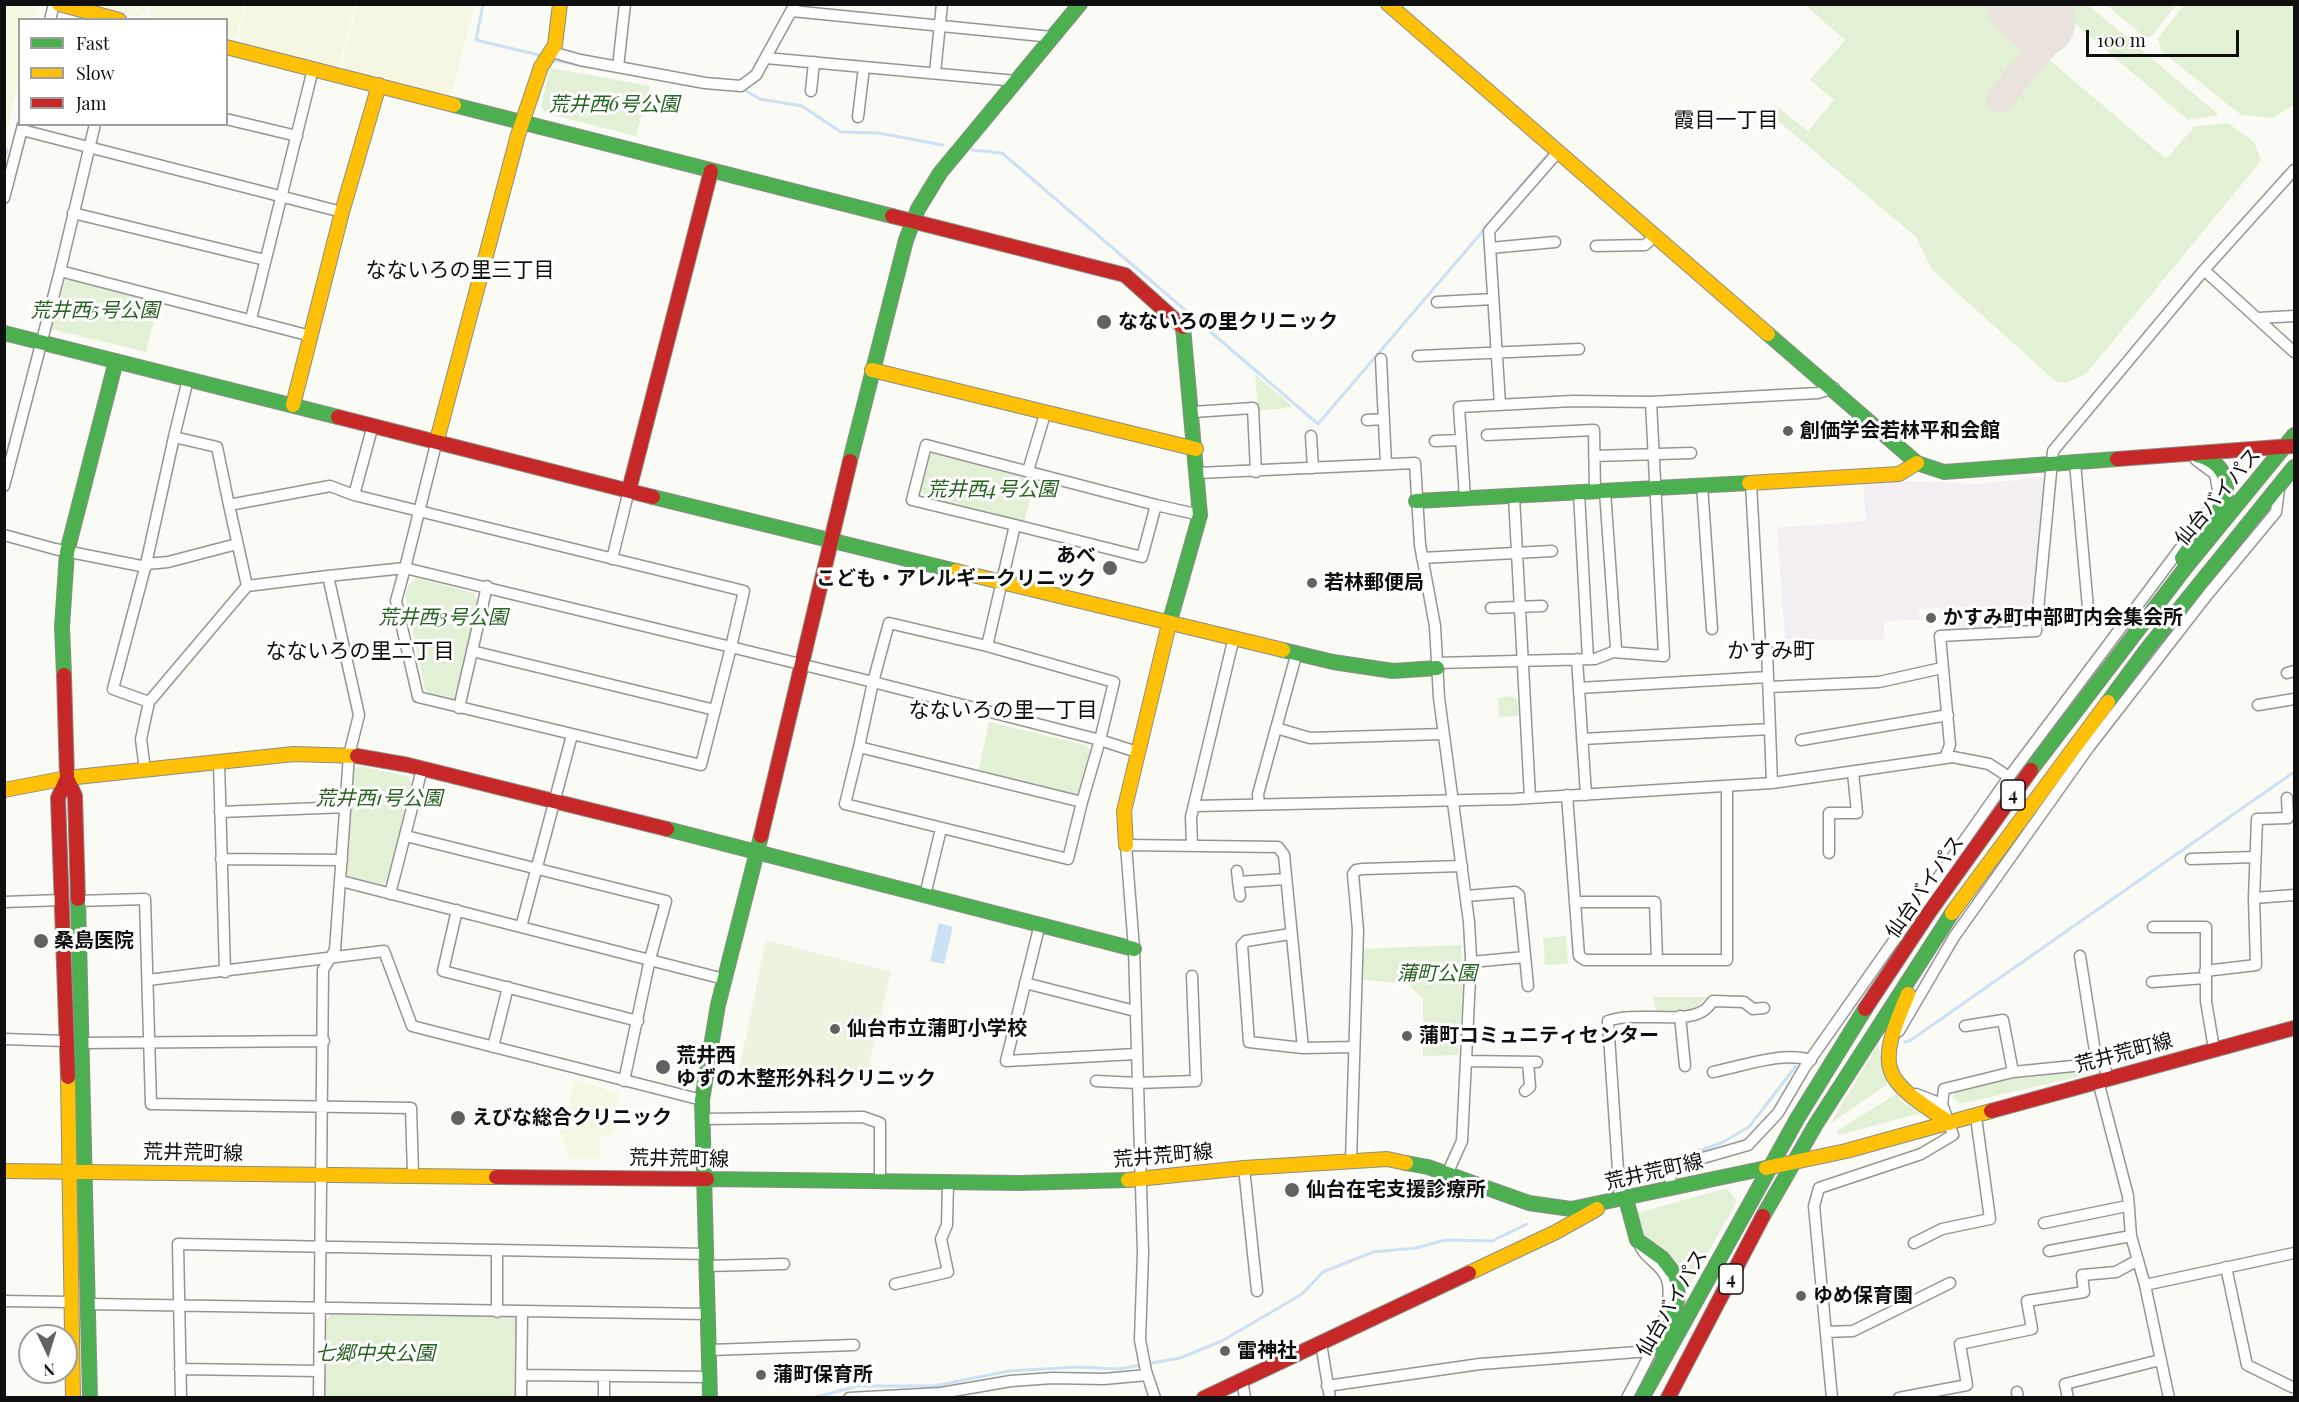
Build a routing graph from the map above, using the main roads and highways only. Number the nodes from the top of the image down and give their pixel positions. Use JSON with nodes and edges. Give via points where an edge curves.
{"nodes":[{"id":1,"x":59,"y":4,"type":"edge"},
{"id":2,"x":560,"y":4,"type":"edge"},
{"id":3,"x":1080,"y":4,"type":"edge"},
{"id":4,"x":1388,"y":4,"type":"edge"},
{"id":5,"x":112,"y":18,"type":"edge"},
{"id":6,"x":228,"y":48,"type":"edge"},
{"id":7,"x":379,"y":85,"type":"junction"},
{"id":8,"x":522,"y":123,"type":"junction"},
{"id":9,"x":711,"y":171,"type":"junction"},
{"id":10,"x":913,"y":222,"type":"junction"},
{"id":11,"x":4,"y":333,"type":"edge"},
{"id":12,"x":116,"y":361,"type":"junction"},
{"id":13,"x":872,"y":370,"type":"junction"},
{"id":14,"x":293,"y":405,"type":"junction"},
{"id":15,"x":2295,"y":435,"type":"edge"},
{"id":16,"x":437,"y":440,"type":"junction"},
{"id":17,"x":2290,"y":447,"type":"edge"},
{"id":18,"x":1196,"y":449,"type":"junction"},
{"id":19,"x":2182,"y":453,"type":"junction"},
{"id":20,"x":1917,"y":463,"type":"junction"},
{"id":21,"x":2295,"y":467,"type":"edge"},
{"id":22,"x":629,"y":490,"type":"junction"},
{"id":23,"x":1416,"y":501,"type":"road end"},
{"id":24,"x":829,"y":541,"type":"junction"},
{"id":25,"x":2161,"y":600,"type":"junction"},
{"id":26,"x":1169,"y":623,"type":"junction"},
{"id":27,"x":1437,"y":666,"type":"road end"},
{"id":28,"x":67,"y":778,"type":"junction"},
{"id":29,"x":4,"y":790,"type":"edge"},
{"id":30,"x":1126,"y":846,"type":"road end"},
{"id":31,"x":757,"y":852,"type":"junction"},
{"id":32,"x":1134,"y":949,"type":"road end"},
{"id":33,"x":1926,"y":953,"type":"junction"},
{"id":34,"x":2295,"y":1028,"type":"edge"},
{"id":35,"x":1950,"y":1123,"type":"junction"},
{"id":36,"x":1795,"y":1161,"type":"junction"},
{"id":37,"x":1772,"y":1166,"type":"junction"},
{"id":38,"x":4,"y":1171,"type":"edge"},
{"id":39,"x":69,"y":1171,"type":"junction"},
{"id":40,"x":86,"y":1171,"type":"junction"},
{"id":41,"x":704,"y":1179,"type":"junction"},
{"id":42,"x":1618,"y":1201,"type":"junction"},
{"id":43,"x":1642,"y":1397,"type":"edge"},
{"id":44,"x":73,"y":1398,"type":"edge"},
{"id":45,"x":90,"y":1398,"type":"edge"},
{"id":46,"x":710,"y":1398,"type":"edge"},
{"id":47,"x":1204,"y":1398,"type":"edge"},
{"id":48,"x":1668,"y":1398,"type":"edge"}],
"edges":[{"from":1,"to":5,"type":"main road"},
{"from":2,"to":8,"type":"main road","via":[[555,45]]},
{"from":3,"to":10,"type":"main road","via":[[940,172]]},
{"from":4,"to":20,"type":"main road","via":[[1558,152],[1651,240],[1834,388]]},
{"from":6,"to":7,"type":"main road"},
{"from":7,"to":8,"type":"main road"},
{"from":7,"to":14,"type":"main road"},
{"from":8,"to":9,"type":"main road"},
{"from":8,"to":16,"type":"main road"},
{"from":9,"to":10,"type":"main road"},
{"from":9,"to":22,"type":"main road"},
{"from":10,"to":13,"type":"main road"},
{"from":10,"to":18,"type":"main road","via":[[1125,275],[1185,328]]},
{"from":11,"to":12,"type":"main road"},
{"from":12,"to":14,"type":"main road"},
{"from":12,"to":28,"type":"main road","via":[[67,552],[62,627]]},
{"from":13,"to":18,"type":"main road"},
{"from":13,"to":24,"type":"main road"},
{"from":14,"to":16,"type":"main road"},
{"from":15,"to":17,"type":"main road","name":"仙台バイパス","number":"4"},
{"from":16,"to":22,"type":"main road"},
{"from":17,"to":19,"type":"main road"},
{"from":17,"to":25,"type":"main road","name":"仙台バイパス","number":"4"},
{"from":18,"to":26,"type":"main road","via":[[1200,515]]},
{"from":19,"to":20,"type":"main road","via":[[1944,472]]},
{"from":19,"to":25,"type":"main road","via":[[2212,458],[2219,464],[2227,479],[2228,493],[2184,555]]},
{"from":20,"to":23,"type":"main road","via":[[1899,474]]},
{"from":21,"to":33,"type":"main road","name":"仙台バイパス","number":"4","via":[[2070,750]]},
{"from":22,"to":24,"type":"main road"},
{"from":24,"to":26,"type":"main road"},
{"from":24,"to":31,"type":"main road"},
{"from":25,"to":37,"type":"main road","name":"仙台バイパス","number":"4","via":[[1930,911],[1836,1054]]},
{"from":26,"to":27,"type":"main road","via":[[1369,670]]},
{"from":26,"to":30,"type":"main road","via":[[1124,811]]},
{"from":28,"to":29,"type":"main road"},
{"from":28,"to":31,"type":"main road","via":[[294,754],[349,754]]},
{"from":28,"to":39,"type":"main road","via":[[58,798]]},
{"from":28,"to":40,"type":"main road","via":[[75,796]]},
{"from":31,"to":32,"type":"main road"},
{"from":31,"to":41,"type":"main road","via":[[711,1030],[702,1100]]},
{"from":33,"to":35,"type":"main road","via":[[1885,1052],[1888,1071],[1896,1085],[1913,1101]]},
{"from":33,"to":36,"type":"main road","name":"仙台バイパス","number":"4"},
{"from":34,"to":35,"type":"main road","name":"荒井荒町線"},
{"from":35,"to":36,"type":"main road","name":"荒井荒町線"},
{"from":36,"to":37,"type":"main road","name":"荒井荒町線"},
{"from":36,"to":48,"type":"main road","name":"仙台バイパス","number":"4","via":[[1758,1230],[1757,1255],[1712,1335],[1701,1336]]},
{"from":37,"to":42,"type":"main road","name":"荒井荒町線"},
{"from":37,"to":43,"type":"main road","name":"仙台バイパス","number":"4"},
{"from":38,"to":39,"type":"main road","name":"荒井荒町線"},
{"from":39,"to":40,"type":"main road","name":"荒井荒町線"},
{"from":39,"to":44,"type":"main road"},
{"from":40,"to":41,"type":"main road","name":"荒井荒町線"},
{"from":40,"to":45,"type":"main road"},
{"from":41,"to":42,"type":"main road","name":"荒井荒町線","via":[[1139,1180],[1244,1168],[1396,1160],[1541,1206],[1571,1209]]},
{"from":41,"to":46,"type":"main road"},
{"from":42,"to":43,"type":"main road","via":[[1637,1240],[1670,1266],[1678,1287],[1673,1314]]},
{"from":42,"to":47,"type":"main road"}]}
